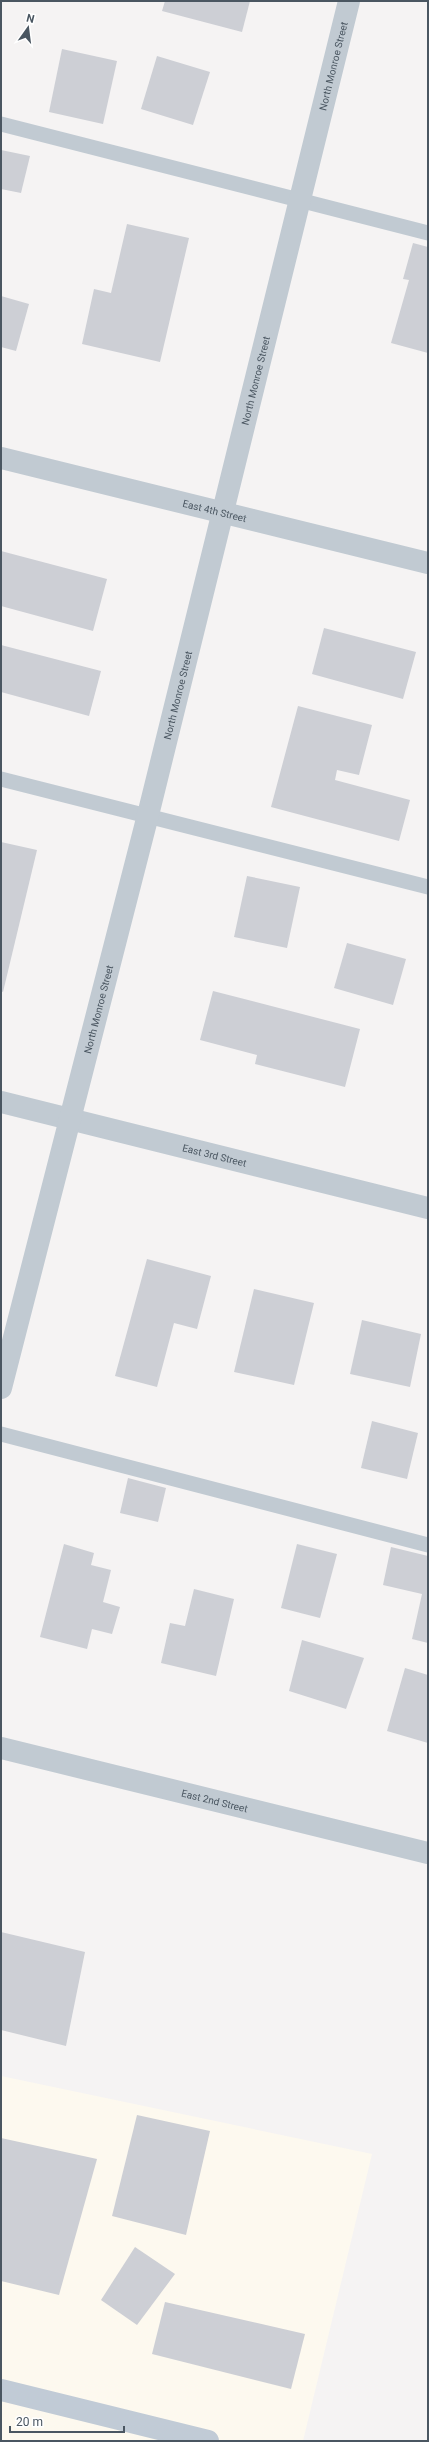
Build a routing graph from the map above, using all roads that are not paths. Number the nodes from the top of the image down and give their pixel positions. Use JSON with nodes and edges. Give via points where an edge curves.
{"nodes":[{"id":1,"x":349,"y":1,"type":"edge"},
{"id":2,"x":1,"y":124,"type":"edge"},
{"id":3,"x":300,"y":200,"type":"junction"},
{"id":4,"x":428,"y":233,"type":"edge"},
{"id":5,"x":1,"y":458,"type":"edge"},
{"id":6,"x":221,"y":512,"type":"junction"},
{"id":7,"x":428,"y":563,"type":"edge"},
{"id":8,"x":1,"y":779,"type":"edge"},
{"id":9,"x":148,"y":814,"type":"junction"},
{"id":10,"x":428,"y":887,"type":"edge"},
{"id":11,"x":1,"y":1102,"type":"edge"},
{"id":12,"x":70,"y":1118,"type":"junction"},
{"id":13,"x":428,"y":1208,"type":"edge"},
{"id":14,"x":1,"y":1388,"type":"edge"},
{"id":15,"x":1,"y":1434,"type":"edge"},
{"id":16,"x":428,"y":1545,"type":"edge"},
{"id":17,"x":1,"y":1748,"type":"edge"},
{"id":18,"x":428,"y":1853,"type":"edge"},
{"id":19,"x":1,"y":2390,"type":"edge"},
{"id":20,"x":208,"y":2441,"type":"edge"}],
"edges":[{"from":1,"to":3,"type":"street","name":"North Monroe Street"},
{"from":2,"to":3,"type":"lane"},
{"from":3,"to":4,"type":"lane"},
{"from":3,"to":6,"type":"street","name":"North Monroe Street"},
{"from":5,"to":6,"type":"street","name":"East 4th Street"},
{"from":6,"to":7,"type":"street","name":"East 4th Street"},
{"from":6,"to":9,"type":"street","name":"North Monroe Street"},
{"from":8,"to":9,"type":"lane"},
{"from":9,"to":10,"type":"lane"},
{"from":9,"to":12,"type":"street","name":"North Monroe Street"},
{"from":11,"to":12,"type":"street","name":"East 3rd Street"},
{"from":12,"to":13,"type":"street","name":"East 3rd Street"},
{"from":12,"to":14,"type":"street","name":"North Monroe Street"},
{"from":15,"to":16,"type":"lane"},
{"from":17,"to":18,"type":"street","name":"East 2nd Street"},
{"from":19,"to":20,"type":"main road"}]}
